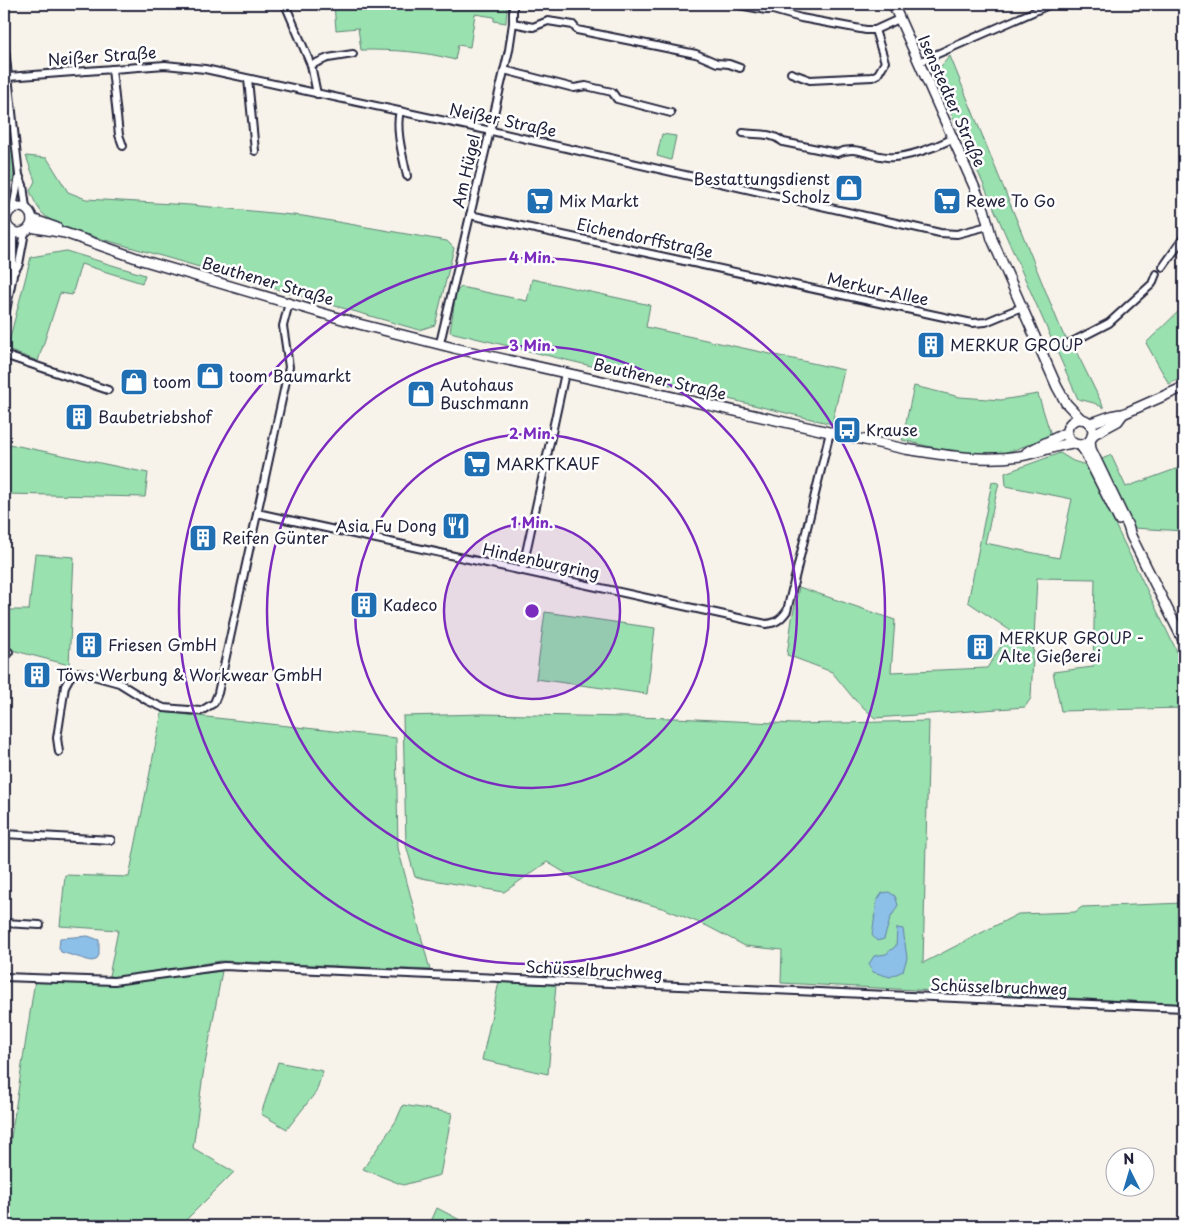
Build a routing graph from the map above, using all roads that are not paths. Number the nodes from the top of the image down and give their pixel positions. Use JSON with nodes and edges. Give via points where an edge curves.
{"nodes":[{"id":1,"x":285,"y":4,"type":"edge"},
{"id":2,"x":513,"y":4,"type":"edge"},
{"id":3,"x":734,"y":4,"type":"edge"},
{"id":4,"x":893,"y":4,"type":"edge"},
{"id":5,"x":1047,"y":5,"type":"edge"},
{"id":6,"x":774,"y":7,"type":"edge"},
{"id":7,"x":899,"y":19,"type":"junction"},
{"id":8,"x":513,"y":23,"type":"junction"},
{"id":9,"x":875,"y":30,"type":"junction"},
{"id":10,"x":4,"y":40,"type":"edge"},
{"id":11,"x":353,"y":54,"type":"dead end"},
{"id":12,"x":918,"y":62,"type":"junction"},
{"id":13,"x":311,"y":65,"type":"junction"},
{"id":14,"x":740,"y":68,"type":"dead end"},
{"id":15,"x":112,"y":69,"type":"junction"},
{"id":16,"x":504,"y":70,"type":"junction"},
{"id":17,"x":791,"y":72,"type":"dead end"},
{"id":18,"x":8,"y":77,"type":"junction"},
{"id":19,"x":248,"y":79,"type":"junction"},
{"id":20,"x":317,"y":94,"type":"junction"},
{"id":21,"x":400,"y":111,"type":"junction"},
{"id":22,"x":671,"y":113,"type":"dead end"},
{"id":23,"x":489,"y":131,"type":"junction"},
{"id":24,"x":743,"y":133,"type":"dead end"},
{"id":25,"x":952,"y":139,"type":"junction"},
{"id":26,"x":123,"y":146,"type":"dead end"},
{"id":27,"x":255,"y":151,"type":"dead end"},
{"id":28,"x":19,"y":175,"type":"junction"},
{"id":29,"x":406,"y":176,"type":"dead end"},
{"id":30,"x":26,"y":208,"type":"junction"},
{"id":31,"x":7,"y":214,"type":"edge"},
{"id":32,"x":470,"y":215,"type":"junction"},
{"id":33,"x":29,"y":226,"type":"junction"},
{"id":34,"x":988,"y":226,"type":"junction"},
{"id":35,"x":13,"y":231,"type":"junction"},
{"id":36,"x":1184,"y":237,"type":"edge"},
{"id":37,"x":1163,"y":267,"type":"dead end"},
{"id":38,"x":726,"y":270,"type":"joint"},
{"id":39,"x":1156,"y":274,"type":"dead end"},
{"id":40,"x":13,"y":275,"type":"junction"},
{"id":41,"x":289,"y":303,"type":"junction"},
{"id":42,"x":1022,"y":307,"type":"junction"},
{"id":43,"x":4,"y":321,"type":"edge"},
{"id":44,"x":440,"y":344,"type":"junction"},
{"id":45,"x":1040,"y":349,"type":"junction"},
{"id":46,"x":4,"y":355,"type":"edge"},
{"id":47,"x":564,"y":373,"type":"junction"},
{"id":48,"x":1184,"y":387,"type":"edge"},
{"id":49,"x":108,"y":390,"type":"dead end"},
{"id":50,"x":1066,"y":403,"type":"junction"},
{"id":51,"x":1123,"y":414,"type":"junction"},
{"id":52,"x":1085,"y":421,"type":"junction"},
{"id":53,"x":1068,"y":428,"type":"junction"},
{"id":54,"x":830,"y":432,"type":"junction"},
{"id":55,"x":1091,"y":438,"type":"junction"},
{"id":56,"x":1076,"y":444,"type":"junction"},
{"id":57,"x":1022,"y":456,"type":"junction"},
{"id":58,"x":257,"y":513,"type":"junction"},
{"id":59,"x":1131,"y":536,"type":"junction"},
{"id":60,"x":522,"y":571,"type":"junction"},
{"id":61,"x":1184,"y":642,"type":"edge"},
{"id":62,"x":59,"y":752,"type":"dead end"},
{"id":63,"x":4,"y":834,"type":"edge"},
{"id":64,"x":111,"y":840,"type":"dead end"},
{"id":65,"x":4,"y":923,"type":"edge"},
{"id":66,"x":40,"y":925,"type":"dead end"},
{"id":67,"x":4,"y":977,"type":"edge"},
{"id":68,"x":1184,"y":1008,"type":"edge"}],
"edges":[{"from":1,"to":13,"type":"street"},
{"from":2,"to":8,"type":"street","name":"Am Hügel"},
{"from":3,"to":6,"type":"street","via":[[766,10]]},
{"from":4,"to":7,"type":"main road","name":"Isenstedter Straße"},
{"from":5,"to":12,"type":"street"},
{"from":6,"to":9,"type":"street","via":[[801,18]]},
{"from":7,"to":9,"type":"street"},
{"from":7,"to":12,"type":"main road","name":"Isenstedter Straße"},
{"from":8,"to":14,"type":"street","via":[[533,26],[548,21],[573,25],[577,30],[696,54]]},
{"from":8,"to":16,"type":"street","name":"Am Hügel"},
{"from":9,"to":17,"type":"street","via":[[885,62],[878,74],[810,80]]},
{"from":10,"to":18,"type":"street"},
{"from":11,"to":13,"type":"street"},
{"from":12,"to":25,"type":"main road","name":"Isenstedter Straße"},
{"from":13,"to":20,"type":"street"},
{"from":15,"to":18,"type":"street","name":"Neißer Straße"},
{"from":15,"to":19,"type":"street","name":"Neißer Straße","via":[[173,65]]},
{"from":15,"to":26,"type":"street"},
{"from":16,"to":22,"type":"street","via":[[574,88],[586,86],[612,92],[616,99]]},
{"from":16,"to":23,"type":"street","name":"Am Hügel"},
{"from":18,"to":28,"type":"street"},
{"from":19,"to":20,"type":"street","name":"Neißer Straße"},
{"from":19,"to":27,"type":"street"},
{"from":20,"to":21,"type":"street","name":"Neißer Straße"},
{"from":21,"to":23,"type":"street","name":"Neißer Straße"},
{"from":21,"to":29,"type":"street"},
{"from":23,"to":32,"type":"street","name":"Am Hügel"},
{"from":23,"to":34,"type":"street","name":"Neißer Straße","via":[[940,233],[957,234]]},
{"from":24,"to":25,"type":"street","via":[[777,137],[783,142],[837,153],[845,149],[890,158],[926,150]]},
{"from":25,"to":34,"type":"main road","name":"Isenstedter Straße","via":[[981,201]]},
{"from":28,"to":30,"type":"street"},
{"from":28,"to":31,"type":"street"},
{"from":30,"to":31,"type":"main road"},
{"from":30,"to":33,"type":"main road"},
{"from":31,"to":35,"type":"main road","via":[[7,225]]},
{"from":32,"to":38,"type":"street","name":"Eichendorffstraße"},
{"from":32,"to":44,"type":"street","name":"Am Hügel"},
{"from":33,"to":35,"type":"main road","via":[[17,233]]},
{"from":33,"to":40,"type":"street"},
{"from":33,"to":41,"type":"main road","name":"Beuthener Straße","via":[[66,233],[145,261]]},
{"from":34,"to":42,"type":"main road","name":"Isenstedter Straße"},
{"from":35,"to":40,"type":"street"},
{"from":36,"to":37,"type":"street"},
{"from":38,"to":42,"type":"street","name":"Merkur-Allee","via":[[972,323],[986,322]]},
{"from":39,"to":45,"type":"street","via":[[1152,284],[1109,323],[1070,343]]},
{"from":40,"to":43,"type":"street"},
{"from":41,"to":44,"type":"main road","name":"Beuthener Straße"},
{"from":41,"to":58,"type":"street","via":[[283,326],[289,367]]},
{"from":42,"to":45,"type":"main road","name":"Isenstedter Straße"},
{"from":44,"to":47,"type":"main road","name":"Beuthener Straße"},
{"from":45,"to":50,"type":"main road","name":"Isenstedter Straße"},
{"from":46,"to":49,"type":"street"},
{"from":47,"to":54,"type":"main road","name":"Beuthener Straße"},
{"from":47,"to":60,"type":"street"},
{"from":48,"to":51,"type":"main road"},
{"from":50,"to":52,"type":"main road","name":"Isenstedter Straße"},
{"from":50,"to":53,"type":"main road","name":"Isenstedter Straße"},
{"from":51,"to":52,"type":"main road","via":[[1114,414],[1097,422]]},
{"from":51,"to":55,"type":"main road","via":[[1118,421]]},
{"from":52,"to":53,"type":"main road","via":[[1074,420]]},
{"from":52,"to":55,"type":"main road","via":[[1092,428]]},
{"from":53,"to":56,"type":"main road","via":[[1068,438]]},
{"from":53,"to":57,"type":"main road","name":"Beuthener Straße"},
{"from":54,"to":57,"type":"main road","name":"Beuthener Straße","via":[[953,457],[991,459]]},
{"from":54,"to":60,"type":"street","name":"Hindenburgring","via":[[787,611],[774,623],[766,624]]},
{"from":55,"to":56,"type":"main road","via":[[1085,444]]},
{"from":55,"to":59,"type":"main road","via":[[1091,449]]},
{"from":56,"to":57,"type":"main road","name":"Beuthener Straße"},
{"from":56,"to":59,"type":"main road","via":[[1085,452],[1123,528]]},
{"from":58,"to":60,"type":"street","name":"Hindenburgring"},
{"from":58,"to":62,"type":"street","via":[[214,703],[201,711],[164,708],[119,683],[79,672],[70,677],[65,686],[56,738]]},
{"from":59,"to":61,"type":"main road"},
{"from":63,"to":64,"type":"street"},
{"from":65,"to":66,"type":"street"},
{"from":67,"to":68,"type":"street","name":"Schüsselbruchweg","via":[[114,981],[224,966]]}]}
